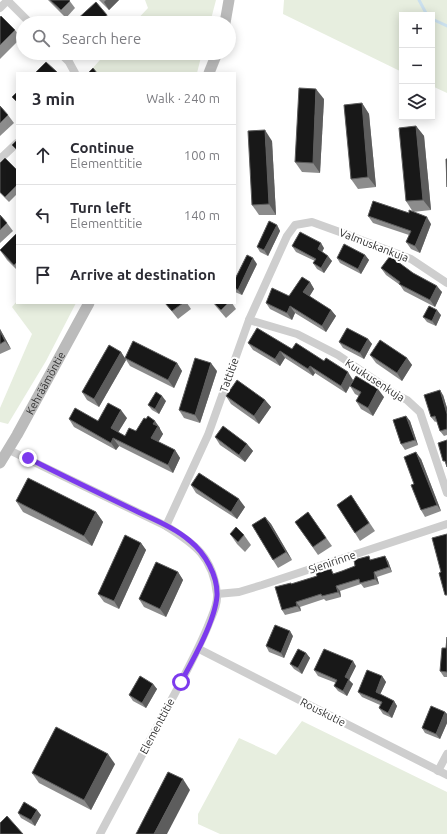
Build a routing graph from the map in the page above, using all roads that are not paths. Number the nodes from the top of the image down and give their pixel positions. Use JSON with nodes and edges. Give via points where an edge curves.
{"nodes":[{"id":1,"x":8,"y":0,"type":"edge"},
{"id":2,"x":229,"y":0,"type":"edge"},
{"id":3,"x":0,"y":8,"type":"edge"},
{"id":4,"x":23,"y":16,"type":"edge"},
{"id":5,"x":226,"y":16,"type":"edge"},
{"id":6,"x":67,"y":60,"type":"edge"},
{"id":7,"x":214,"y":60,"type":"edge"},
{"id":8,"x":74,"y":72,"type":"edge"},
{"id":9,"x":209,"y":72,"type":"edge"},
{"id":10,"x":16,"y":144,"type":"edge"},
{"id":11,"x":0,"y":159,"type":"edge"},
{"id":12,"x":295,"y":225,"type":"joint"},
{"id":13,"x":447,"y":283,"type":"edge"},
{"id":14,"x":89,"y":304,"type":"edge"},
{"id":15,"x":249,"y":320,"type":"junction"},
{"id":16,"x":4,"y":447,"type":"edge"},
{"id":17,"x":0,"y":463,"type":"edge"},
{"id":18,"x":447,"y":493,"type":"edge"},
{"id":19,"x":447,"y":524,"type":"edge"},
{"id":20,"x":166,"y":526,"type":"junction"},
{"id":21,"x":217,"y":594,"type":"junction"},
{"id":22,"x":199,"y":649,"type":"junction"},
{"id":23,"x":447,"y":754,"type":"edge"},
{"id":24,"x":438,"y":771,"type":"junction"},
{"id":25,"x":447,"y":776,"type":"edge"},
{"id":26,"x":100,"y":834,"type":"edge"}],
"edges":[{"from":1,"to":3,"type":"street"},
{"from":1,"to":4,"type":"street"},
{"from":2,"to":5,"type":"street"},
{"from":6,"to":8,"type":"street"},
{"from":7,"to":9,"type":"street"},
{"from":10,"to":11,"type":"street"},
{"from":12,"to":13,"type":"street","name":"Valmuskankuja","via":[[312,222],[411,259]]},
{"from":12,"to":15,"type":"street","name":"Tattitie","via":[[287,236]]},
{"from":14,"to":16,"type":"street","name":"Kehräämöntie"},
{"from":15,"to":18,"type":"street","name":"Kuukusenkuja","via":[[297,334],[338,355],[407,400],[420,412]]},
{"from":15,"to":20,"type":"street","name":"Tattitie","via":[[208,435]]},
{"from":16,"to":17,"type":"street","name":"Kehräämöntie"},
{"from":16,"to":20,"type":"street","name":"Elementtitie"},
{"from":19,"to":21,"type":"street","name":"Sienirinne","via":[[240,592]]},
{"from":20,"to":21,"type":"street","name":"Elementtitie","via":[[189,540],[202,553],[210,566]]},
{"from":21,"to":22,"type":"street","name":"Elementtitie","via":[[215,608]]},
{"from":22,"to":24,"type":"street","name":"Rouskutie"},
{"from":22,"to":26,"type":"street","name":"Elementtitie"},
{"from":23,"to":24,"type":"street"},
{"from":24,"to":25,"type":"street","name":"Rouskutie"}]}
